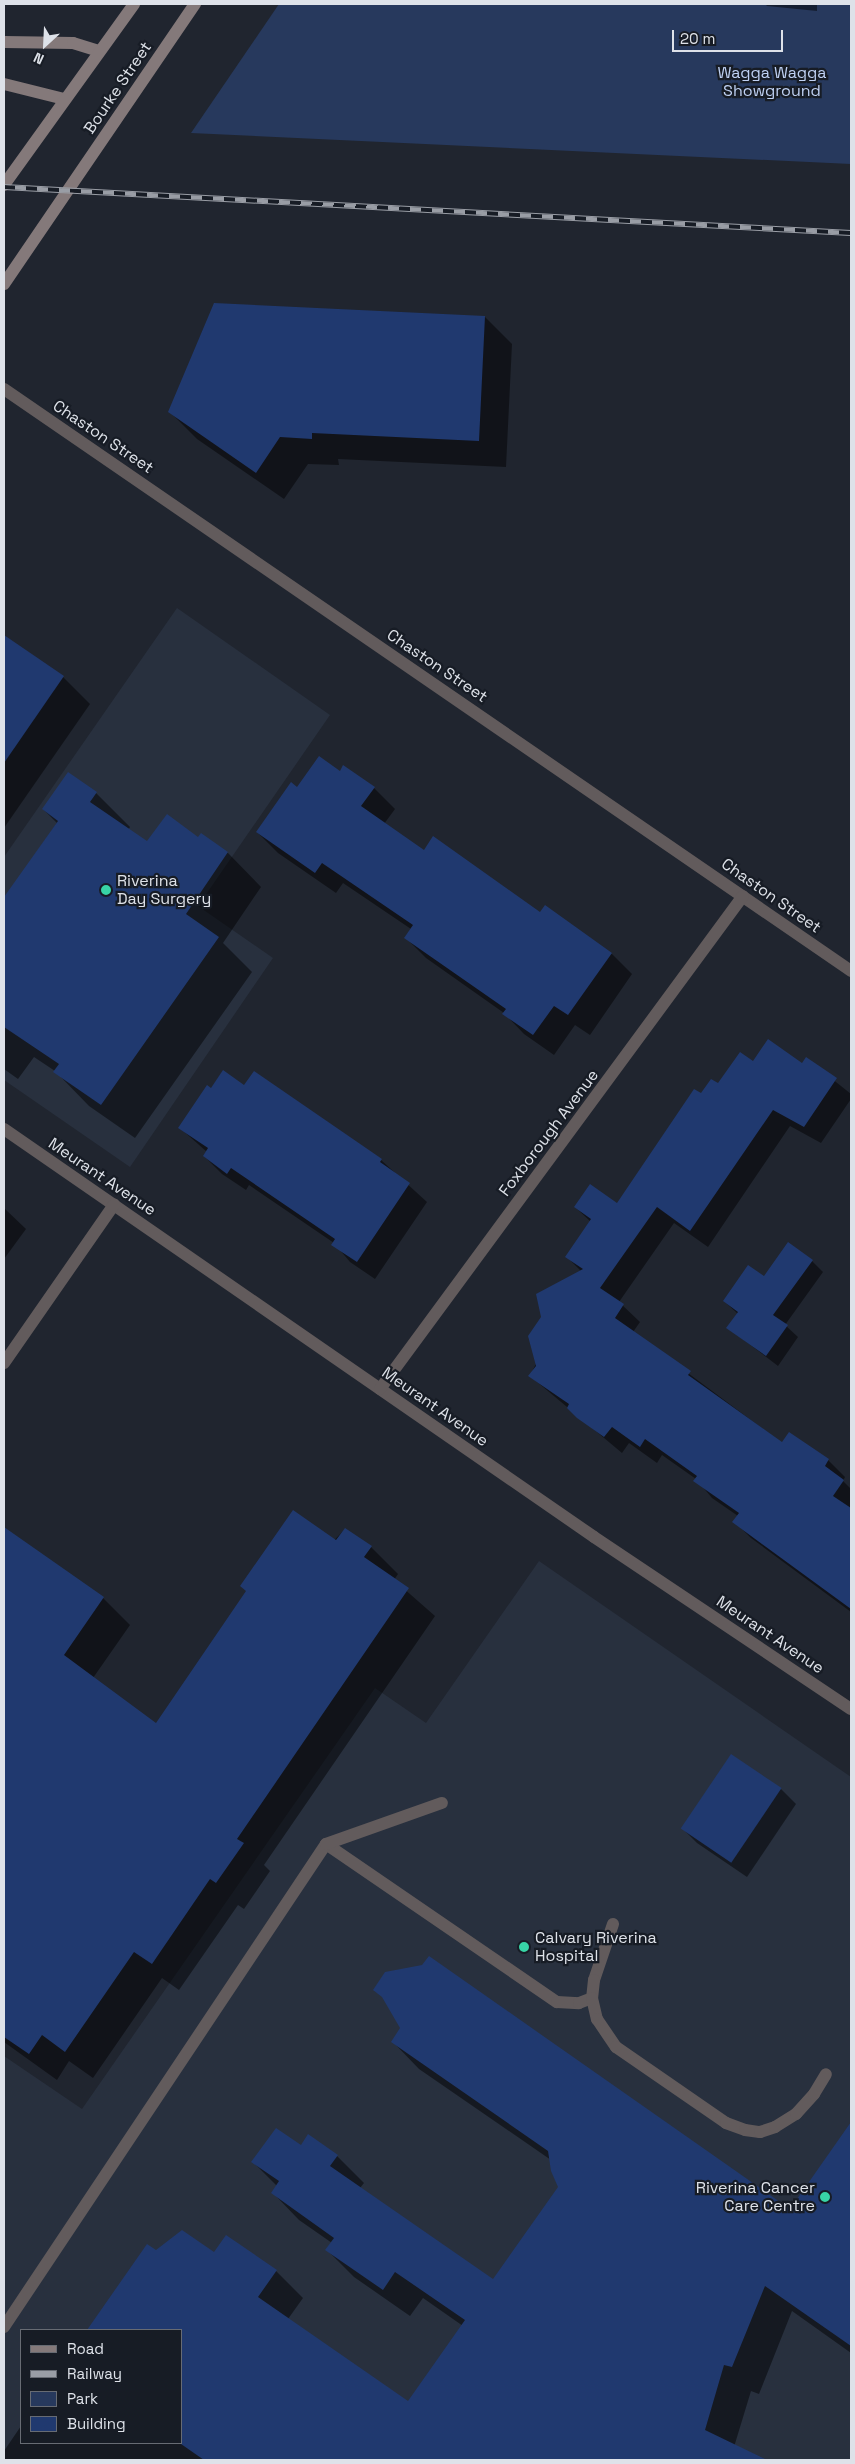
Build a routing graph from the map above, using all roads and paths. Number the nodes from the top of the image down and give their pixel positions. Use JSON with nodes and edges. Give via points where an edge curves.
{"nodes":[{"id":1,"x":134,"y":4,"type":"edge"},
{"id":2,"x":195,"y":4,"type":"edge"},
{"id":3,"x":4,"y":42,"type":"edge"},
{"id":4,"x":99,"y":51,"type":"junction"},
{"id":5,"x":4,"y":84,"type":"edge"},
{"id":6,"x":64,"y":99,"type":"junction"},
{"id":7,"x":4,"y":185,"type":"edge"},
{"id":8,"x":4,"y":284,"type":"edge"},
{"id":9,"x":4,"y":389,"type":"edge"},
{"id":10,"x":743,"y":896,"type":"junction"},
{"id":11,"x":851,"y":971,"type":"edge"},
{"id":12,"x":4,"y":1129,"type":"edge"},
{"id":13,"x":114,"y":1205,"type":"junction"},
{"id":14,"x":4,"y":1363,"type":"edge"},
{"id":15,"x":380,"y":1389,"type":"junction"},
{"id":16,"x":851,"y":1709,"type":"edge"},
{"id":17,"x":442,"y":1804,"type":"dead end"},
{"id":18,"x":326,"y":1844,"type":"junction"},
{"id":19,"x":613,"y":1924,"type":"dead end"},
{"id":20,"x":592,"y":1998,"type":"junction"},
{"id":21,"x":826,"y":2074,"type":"dead end"},
{"id":22,"x":4,"y":2326,"type":"edge"}],
"edges":[{"from":1,"to":4,"type":"main road"},
{"from":2,"to":8,"type":"main road","name":"Bourke Street"},
{"from":3,"to":4,"type":"main road","via":[[73,43]]},
{"from":4,"to":6,"type":"main road"},
{"from":5,"to":6,"type":"main road"},
{"from":6,"to":7,"type":"main road"},
{"from":9,"to":10,"type":"street","name":"Chaston Street"},
{"from":10,"to":11,"type":"street","name":"Chaston Street"},
{"from":10,"to":15,"type":"street","name":"Foxborough Avenue"},
{"from":12,"to":13,"type":"street","name":"Meurant Avenue"},
{"from":13,"to":14,"type":"street"},
{"from":13,"to":15,"type":"street","name":"Meurant Avenue"},
{"from":15,"to":16,"type":"street","name":"Meurant Avenue"},
{"from":17,"to":18,"type":"street"},
{"from":18,"to":20,"type":"street","via":[[557,2002],[568,2004]]},
{"from":18,"to":22,"type":"street"},
{"from":19,"to":20,"type":"street","via":[[594,1980]]},
{"from":20,"to":21,"type":"street","via":[[597,2019],[616,2047],[726,2123],[744,2130],[760,2132],[796,2114]]}]}
